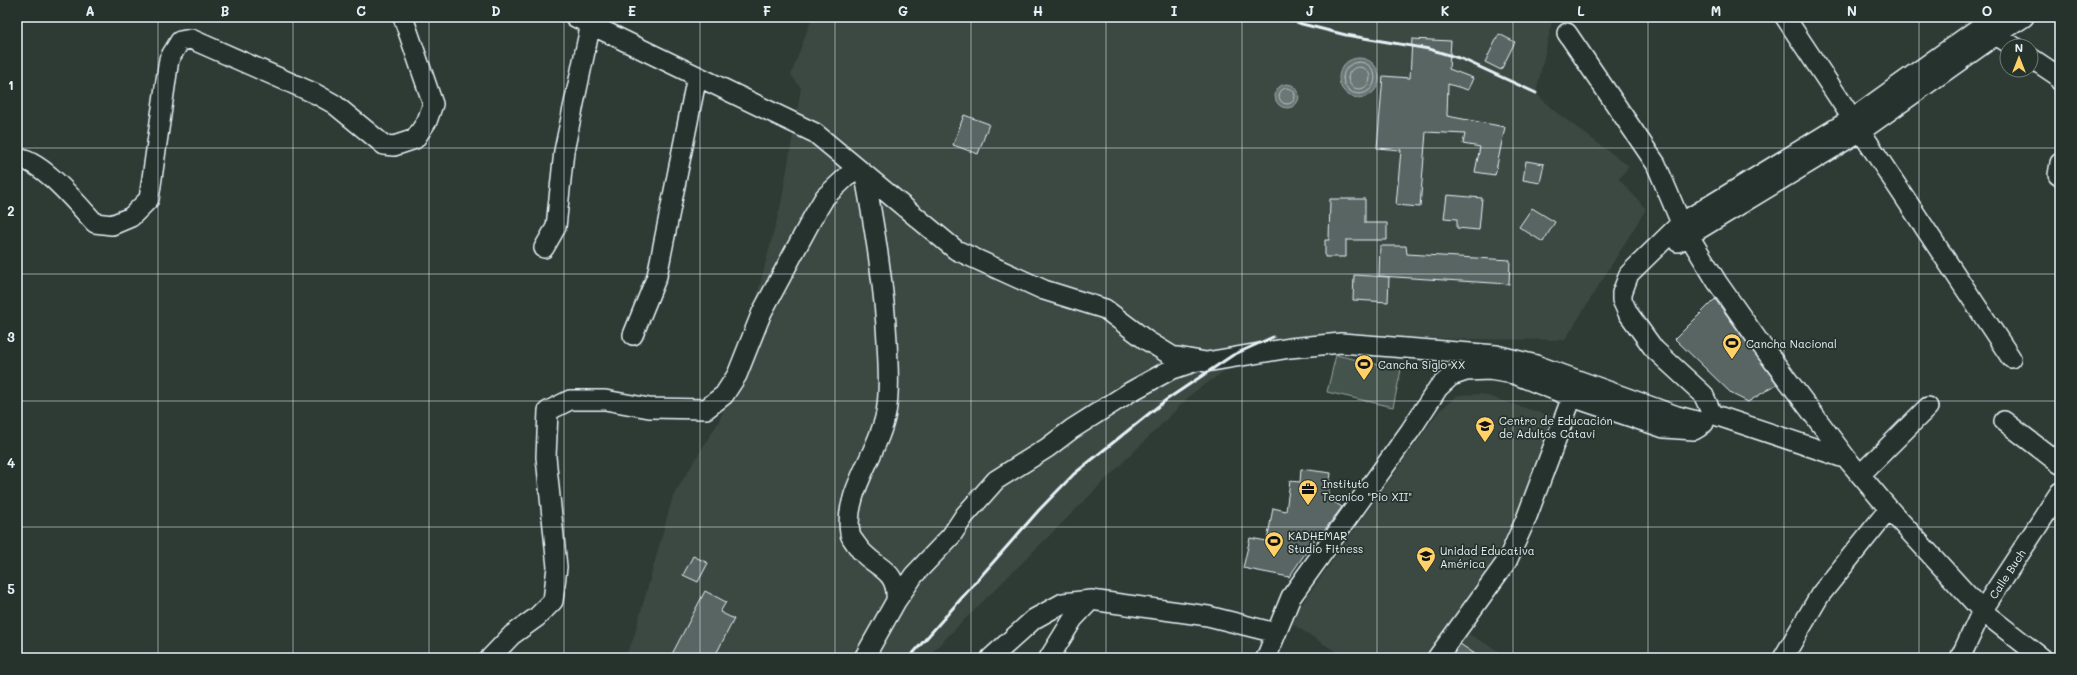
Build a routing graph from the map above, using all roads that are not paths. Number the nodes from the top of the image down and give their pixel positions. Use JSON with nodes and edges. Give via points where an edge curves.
{"nodes":[{"id":1,"x":404,"y":17,"type":"edge"},
{"id":2,"x":1784,"y":17,"type":"edge"},
{"id":3,"x":2024,"y":17,"type":"edge"},
{"id":4,"x":583,"y":20,"type":"edge"},
{"id":5,"x":1991,"y":23,"type":"edge"},
{"id":6,"x":1567,"y":33,"type":"dead end"},
{"id":7,"x":2005,"y":38,"type":"edge"},
{"id":8,"x":2039,"y":63,"type":"edge"},
{"id":9,"x":697,"y":76,"type":"junction"},
{"id":10,"x":2060,"y":81,"type":"edge"},
{"id":11,"x":1857,"y":124,"type":"junction"},
{"id":12,"x":17,"y":158,"type":"edge"},
{"id":13,"x":860,"y":172,"type":"junction"},
{"id":14,"x":1685,"y":230,"type":"junction"},
{"id":15,"x":544,"y":248,"type":"dead end"},
{"id":16,"x":633,"y":335,"type":"dead end"},
{"id":17,"x":2011,"y":358,"type":"dead end"},
{"id":18,"x":1200,"y":360,"type":"junction"},
{"id":19,"x":1572,"y":397,"type":"junction"},
{"id":20,"x":1928,"y":407,"type":"dead end"},
{"id":21,"x":1708,"y":418,"type":"junction"},
{"id":22,"x":2004,"y":420,"type":"dead end"},
{"id":23,"x":1847,"y":459,"type":"junction"},
{"id":24,"x":2060,"y":464,"type":"edge"},
{"id":25,"x":1861,"y":474,"type":"junction"},
{"id":26,"x":2060,"y":492,"type":"edge"},
{"id":27,"x":1889,"y":509,"type":"junction"},
{"id":28,"x":1091,"y":600,"type":"junction"},
{"id":29,"x":896,"y":601,"type":"junction"},
{"id":30,"x":1982,"y":611,"type":"junction"},
{"id":31,"x":1276,"y":633,"type":"junction"},
{"id":32,"x":490,"y":658,"type":"edge"},
{"id":33,"x":864,"y":658,"type":"edge"},
{"id":34,"x":991,"y":658,"type":"edge"},
{"id":35,"x":1049,"y":658,"type":"edge"},
{"id":36,"x":1266,"y":658,"type":"edge"},
{"id":37,"x":1437,"y":658,"type":"edge"},
{"id":38,"x":1783,"y":658,"type":"edge"},
{"id":39,"x":1960,"y":658,"type":"edge"},
{"id":40,"x":2042,"y":658,"type":"edge"}],
"edges":[{"from":1,"to":12,"type":"street","via":[[433,104],[427,121],[415,139],[394,146],[384,145],[334,104],[316,94],[190,39],[180,41],[169,59],[149,199],[131,216],[112,225],[95,223],[44,172]]},
{"from":2,"to":11,"type":"street"},
{"from":3,"to":5,"type":"street"},
{"from":4,"to":9,"type":"street"},
{"from":4,"to":15,"type":"street","via":[[556,227]]},
{"from":5,"to":7,"type":"street"},
{"from":5,"to":11,"type":"street"},
{"from":6,"to":14,"type":"street","via":[[1656,164]]},
{"from":8,"to":10,"type":"street","via":[[2058,76]]},
{"from":9,"to":13,"type":"street","via":[[815,133]]},
{"from":9,"to":16,"type":"street","via":[[657,276]]},
{"from":11,"to":14,"type":"street"},
{"from":11,"to":17,"type":"street"},
{"from":13,"to":18,"type":"street","via":[[956,250],[1044,290],[1105,309],[1172,356]]},
{"from":13,"to":29,"type":"street","via":[[880,262],[888,373],[886,414],[875,451],[856,489],[850,515],[850,535],[862,554],[884,569],[894,580],[897,589]]},
{"from":13,"to":32,"type":"street","via":[[825,197],[762,312],[737,375],[724,395],[706,409],[649,408],[605,400],[570,400],[548,411],[546,457],[557,567],[553,601],[537,617],[512,635]]},
{"from":14,"to":21,"type":"street","via":[[1643,260],[1626,280],[1622,293],[1624,307],[1654,349],[1703,394]]},
{"from":14,"to":23,"type":"street","via":[[1717,282],[1762,346]]},
{"from":18,"to":21,"type":"street","via":[[1227,359],[1290,348],[1341,343],[1496,355],[1536,365],[1676,416]]},
{"from":18,"to":29,"type":"street","via":[[1170,370],[1130,392],[996,480],[965,515],[951,536],[914,575]]},
{"from":19,"to":21,"type":"street","via":[[1664,428],[1694,430]]},
{"from":19,"to":31,"type":"street","via":[[1514,374],[1489,370],[1466,371],[1451,376],[1438,388],[1291,597]]},
{"from":19,"to":37,"type":"street","via":[[1526,519],[1507,561]]},
{"from":20,"to":25,"type":"street"},
{"from":21,"to":23,"type":"street"},
{"from":22,"to":24,"type":"street"},
{"from":23,"to":25,"type":"street"},
{"from":25,"to":27,"type":"street"},
{"from":26,"to":30,"type":"street","name":"Calle Buch"},
{"from":27,"to":30,"type":"street"},
{"from":27,"to":38,"type":"street","via":[[1820,595]]},
{"from":28,"to":31,"type":"street","via":[[1208,616]]},
{"from":28,"to":34,"type":"street","via":[[1063,603],[1034,619]]},
{"from":28,"to":35,"type":"street","via":[[1073,618]]},
{"from":29,"to":33,"type":"street"},
{"from":30,"to":39,"type":"street","name":"Calle Buch"},
{"from":30,"to":40,"type":"street"},
{"from":31,"to":36,"type":"street"}]}
